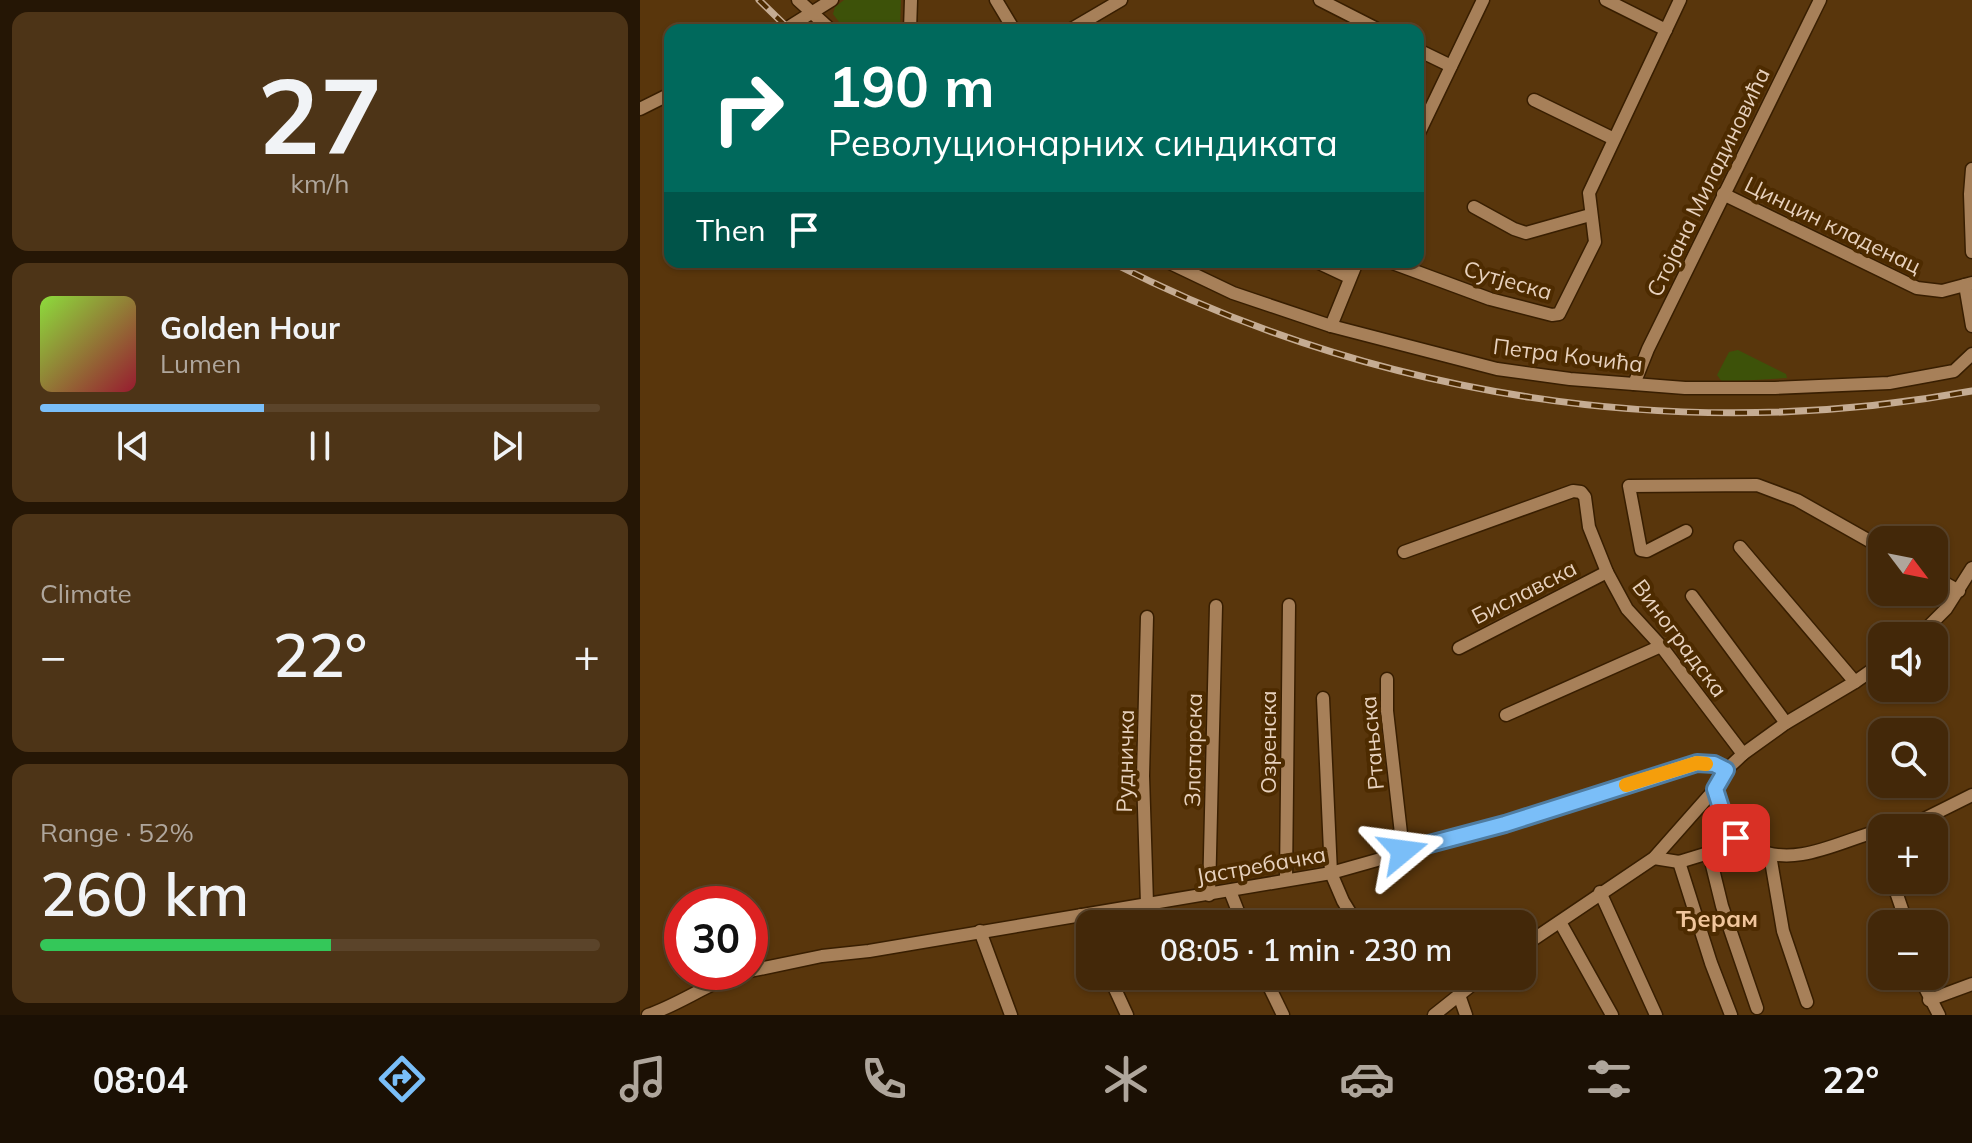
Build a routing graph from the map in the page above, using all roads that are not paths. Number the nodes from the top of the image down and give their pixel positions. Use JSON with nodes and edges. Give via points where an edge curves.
{"nodes":[{"id":1,"x":798,"y":0,"type":"edge"},
{"id":2,"x":832,"y":0,"type":"edge"},
{"id":3,"x":911,"y":0,"type":"edge"},
{"id":4,"x":996,"y":0,"type":"edge"},
{"id":5,"x":1121,"y":0,"type":"edge"},
{"id":6,"x":1320,"y":0,"type":"edge"},
{"id":7,"x":1483,"y":0,"type":"edge"},
{"id":8,"x":1606,"y":0,"type":"edge"},
{"id":9,"x":1680,"y":0,"type":"edge"},
{"id":10,"x":1820,"y":0,"type":"edge"},
{"id":11,"x":811,"y":13,"type":"junction"},
{"id":12,"x":794,"y":24,"type":"edge"},
{"id":13,"x":824,"y":24,"type":"edge"},
{"id":14,"x":910,"y":24,"type":"edge"},
{"id":15,"x":1010,"y":24,"type":"edge"},
{"id":16,"x":1080,"y":24,"type":"edge"},
{"id":17,"x":1367,"y":24,"type":"edge"},
{"id":18,"x":1666,"y":30,"type":"junction"},
{"id":19,"x":1424,"y":53,"type":"edge"},
{"id":20,"x":1451,"y":66,"type":"junction"},
{"id":21,"x":664,"y":97,"type":"edge"},
{"id":22,"x":1534,"y":100,"type":"dead end"},
{"id":23,"x":640,"y":109,"type":"edge"},
{"id":24,"x":1424,"y":122,"type":"edge"},
{"id":25,"x":1612,"y":138,"type":"junction"},
{"id":26,"x":1972,"y":169,"type":"edge"},
{"id":27,"x":1723,"y":194,"type":"junction"},
{"id":28,"x":1474,"y":207,"type":"dead end"},
{"id":29,"x":1590,"y":215,"type":"junction"},
{"id":30,"x":1971,"y":246,"type":"edge"},
{"id":31,"x":1181,"y":268,"type":"edge"},
{"id":32,"x":1330,"y":268,"type":"edge"},
{"id":33,"x":1354,"y":268,"type":"edge"},
{"id":34,"x":1406,"y":268,"type":"edge"},
{"id":35,"x":1349,"y":277,"type":"junction"},
{"id":36,"x":1969,"y":284,"type":"edge"},
{"id":37,"x":1331,"y":326,"type":"junction"},
{"id":38,"x":1972,"y":326,"type":"edge"},
{"id":39,"x":1972,"y":354,"type":"edge"},
{"id":40,"x":1634,"y":384,"type":"junction"},
{"id":41,"x":1686,"y":531,"type":"dead end"},
{"id":42,"x":1868,"y":540,"type":"edge"},
{"id":43,"x":1740,"y":547,"type":"dead end"},
{"id":44,"x":1404,"y":552,"type":"dead end"},
{"id":45,"x":1972,"y":568,"type":"edge"},
{"id":46,"x":1607,"y":572,"type":"junction"},
{"id":47,"x":1948,"y":585,"type":"edge"},
{"id":48,"x":1959,"y":591,"type":"junction"},
{"id":49,"x":1692,"y":596,"type":"dead end"},
{"id":50,"x":1289,"y":605,"type":"dead end"},
{"id":51,"x":1216,"y":606,"type":"dead end"},
{"id":52,"x":1147,"y":617,"type":"dead end"},
{"id":53,"x":1931,"y":622,"type":"edge"},
{"id":54,"x":1661,"y":646,"type":"junction"},
{"id":55,"x":1459,"y":648,"type":"dead end"},
{"id":56,"x":1868,"y":673,"type":"edge"},
{"id":57,"x":1387,"y":679,"type":"dead end"},
{"id":58,"x":1855,"y":682,"type":"junction"},
{"id":59,"x":1323,"y":698,"type":"dead end"},
{"id":60,"x":1506,"y":715,"type":"dead end"},
{"id":61,"x":1786,"y":723,"type":"junction"},
{"id":62,"x":1743,"y":754,"type":"junction"},
{"id":63,"x":1726,"y":770,"type":"junction"},
{"id":64,"x":1715,"y":789,"type":"junction"},
{"id":65,"x":1972,"y":795,"type":"edge"},
{"id":66,"x":1934,"y":814,"type":"edge"},
{"id":67,"x":1868,"y":834,"type":"edge"},
{"id":68,"x":1741,"y":843,"type":"junction"},
{"id":69,"x":1403,"y":851,"type":"junction"},
{"id":70,"x":1709,"y":853,"type":"junction"},
{"id":71,"x":1770,"y":855,"type":"junction"},
{"id":72,"x":1654,"y":858,"type":"junction"},
{"id":73,"x":1679,"y":862,"type":"junction"},
{"id":74,"x":1331,"y":873,"type":"junction"},
{"id":75,"x":1286,"y":879,"type":"junction"},
{"id":76,"x":1230,"y":891,"type":"junction"},
{"id":77,"x":1600,"y":892,"type":"junction"},
{"id":78,"x":1209,"y":895,"type":"junction"},
{"id":79,"x":1147,"y":904,"type":"junction"},
{"id":80,"x":1111,"y":910,"type":"edge"},
{"id":81,"x":1237,"y":910,"type":"edge"},
{"id":82,"x":1348,"y":910,"type":"edge"},
{"id":83,"x":1076,"y":916,"type":"edge"},
{"id":84,"x":1560,"y":922,"type":"junction"},
{"id":85,"x":980,"y":931,"type":"junction"},
{"id":86,"x":1536,"y":938,"type":"edge"},
{"id":87,"x":768,"y":967,"type":"edge"},
{"id":88,"x":1972,"y":984,"type":"edge"},
{"id":89,"x":700,"y":990,"type":"edge"},
{"id":90,"x":1115,"y":990,"type":"edge"},
{"id":91,"x":1271,"y":990,"type":"edge"},
{"id":92,"x":1465,"y":990,"type":"edge"},
{"id":93,"x":1925,"y":990,"type":"edge"},
{"id":94,"x":1459,"y":995,"type":"junction"},
{"id":95,"x":1929,"y":1000,"type":"junction"},
{"id":96,"x":1807,"y":1002,"type":"dead end"},
{"id":97,"x":1757,"y":1008,"type":"dead end"},
{"id":98,"x":648,"y":1015,"type":"edge"},
{"id":99,"x":1011,"y":1015,"type":"edge"},
{"id":100,"x":1127,"y":1015,"type":"edge"},
{"id":101,"x":1283,"y":1015,"type":"edge"},
{"id":102,"x":1434,"y":1015,"type":"edge"},
{"id":103,"x":1466,"y":1015,"type":"edge"},
{"id":104,"x":1612,"y":1015,"type":"edge"},
{"id":105,"x":1656,"y":1015,"type":"edge"},
{"id":106,"x":1731,"y":1015,"type":"edge"},
{"id":107,"x":1939,"y":1015,"type":"edge"}],
"edges":[{"from":1,"to":11,"type":"street"},
{"from":2,"to":11,"type":"street"},
{"from":3,"to":14,"type":"street"},
{"from":4,"to":15,"type":"street"},
{"from":5,"to":16,"type":"street"},
{"from":6,"to":17,"type":"street"},
{"from":7,"to":20,"type":"street"},
{"from":8,"to":18,"type":"street"},
{"from":9,"to":18,"type":"street","name":"Сутјеска"},
{"from":10,"to":27,"type":"street","name":"Стојана Миладиновића"},
{"from":11,"to":12,"type":"street"},
{"from":11,"to":13,"type":"street"},
{"from":18,"to":25,"type":"street","name":"Сутјеска"},
{"from":19,"to":20,"type":"street"},
{"from":20,"to":24,"type":"street"},
{"from":21,"to":23,"type":"street"},
{"from":22,"to":25,"type":"street"},
{"from":25,"to":29,"type":"street","name":"Сутјеска","via":[[1589,193]]},
{"from":26,"to":30,"type":"street"},
{"from":27,"to":36,"type":"street","name":"Цинцин кладенац","via":[[1917,288],[1942,291]]},
{"from":27,"to":40,"type":"street","name":"Стојана Миладиновића"},
{"from":28,"to":29,"type":"street","via":[[1526,233]]},
{"from":29,"to":34,"type":"street","name":"Сутјеска","via":[[1595,242],[1556,315],[1490,299]]},
{"from":31,"to":37,"type":"street","name":"Петра Кочића","via":[[1233,293]]},
{"from":32,"to":35,"type":"street"},
{"from":33,"to":35,"type":"street"},
{"from":35,"to":37,"type":"street"},
{"from":36,"to":38,"type":"street"},
{"from":37,"to":40,"type":"street","name":"Петра Кочића","via":[[1497,369]]},
{"from":39,"to":40,"type":"street","name":"Петра Кочића","via":[[1954,371],[1889,383],[1775,388]]},
{"from":41,"to":42,"type":"street","via":[[1641,550],[1629,486],[1757,485],[1797,500]]},
{"from":43,"to":58,"type":"street"},
{"from":44,"to":46,"type":"street","name":"Виноградска","via":[[1577,490],[1585,497],[1589,527]]},
{"from":45,"to":48,"type":"street"},
{"from":46,"to":54,"type":"street","name":"Виноградска","via":[[1627,609]]},
{"from":46,"to":55,"type":"street","name":"Биславска"},
{"from":47,"to":48,"type":"street"},
{"from":48,"to":53,"type":"street"},
{"from":49,"to":61,"type":"street"},
{"from":50,"to":75,"type":"street","name":"Озренска"},
{"from":51,"to":78,"type":"street","name":"Златарска"},
{"from":52,"to":79,"type":"street","name":"Рудничка"},
{"from":54,"to":60,"type":"street"},
{"from":54,"to":62,"type":"street","name":"Виноградска"},
{"from":56,"to":58,"type":"street"},
{"from":57,"to":69,"type":"street","name":"Ртањска"},
{"from":58,"to":61,"type":"street"},
{"from":59,"to":74,"type":"street"},
{"from":61,"to":62,"type":"street"},
{"from":62,"to":63,"type":"street"},
{"from":63,"to":64,"type":"street"},
{"from":63,"to":69,"type":"street","name":"Јастребачка","via":[[1697,763]]},
{"from":64,"to":68,"type":"street","via":[[1727,825]]},
{"from":64,"to":72,"type":"street"},
{"from":65,"to":66,"type":"street"},
{"from":67,"to":71,"type":"street","via":[[1793,856]]},
{"from":68,"to":70,"type":"street"},
{"from":68,"to":71,"type":"street"},
{"from":69,"to":74,"type":"street","name":"Јастребачка"},
{"from":70,"to":73,"type":"street"},
{"from":70,"to":97,"type":"street"},
{"from":71,"to":96,"type":"street","via":[[1783,931]]},
{"from":72,"to":73,"type":"street"},
{"from":72,"to":77,"type":"street"},
{"from":73,"to":106,"type":"street"},
{"from":74,"to":75,"type":"street","name":"Јастребачка"},
{"from":74,"to":82,"type":"street"},
{"from":75,"to":76,"type":"street","name":"Јастребачка"},
{"from":76,"to":78,"type":"street","name":"Јастребачка"},
{"from":76,"to":81,"type":"street"},
{"from":77,"to":84,"type":"street"},
{"from":77,"to":105,"type":"street"},
{"from":78,"to":79,"type":"street","name":"Јастребачка"},
{"from":79,"to":80,"type":"street","name":"Јастребачка"},
{"from":83,"to":85,"type":"street","name":"Јастребачка"},
{"from":84,"to":86,"type":"street"},
{"from":84,"to":104,"type":"street"},
{"from":85,"to":87,"type":"street","name":"Јастребачка"},
{"from":85,"to":99,"type":"street"},
{"from":88,"to":95,"type":"street"},
{"from":89,"to":98,"type":"street","name":"Јастребачка"},
{"from":90,"to":100,"type":"street"},
{"from":91,"to":101,"type":"street"},
{"from":92,"to":94,"type":"street"},
{"from":93,"to":95,"type":"street"},
{"from":94,"to":102,"type":"street"},
{"from":94,"to":103,"type":"street"},
{"from":95,"to":107,"type":"street"}]}
